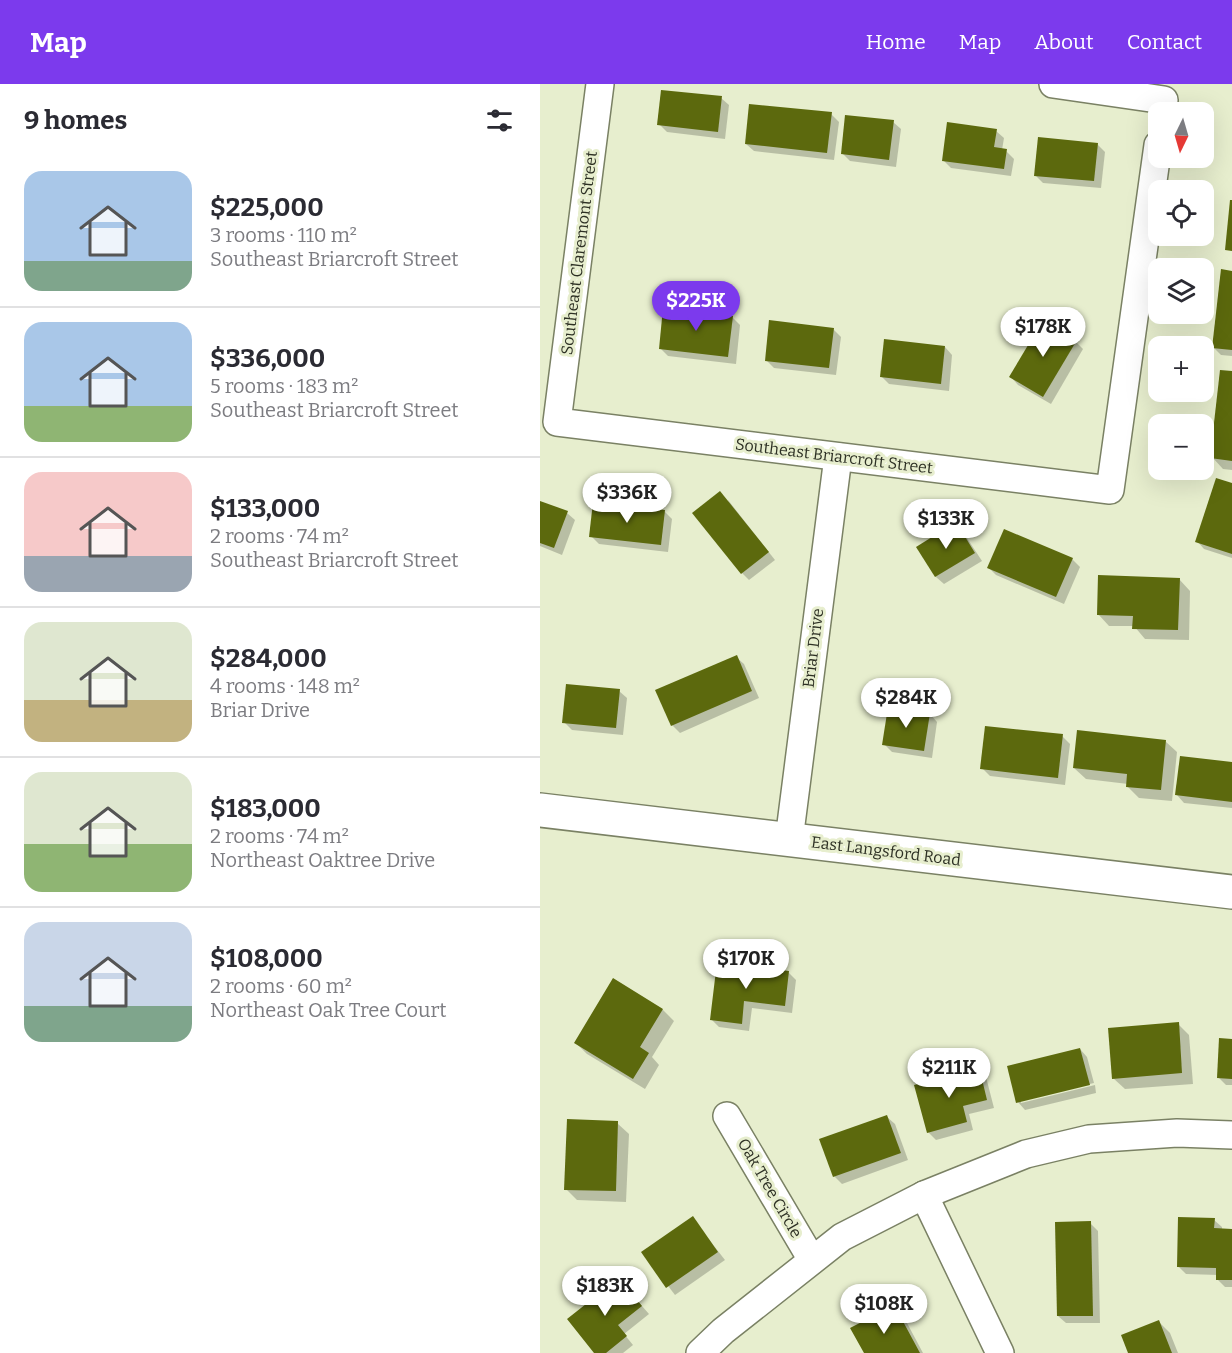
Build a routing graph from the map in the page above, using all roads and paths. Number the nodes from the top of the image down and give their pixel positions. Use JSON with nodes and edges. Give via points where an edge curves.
{"nodes":[{"id":1,"x":600,"y":84,"type":"edge"},
{"id":2,"x":1053,"y":84,"type":"edge"},
{"id":3,"x":1164,"y":99,"type":"edge"},
{"id":4,"x":1155,"y":168,"type":"edge"},
{"id":5,"x":557,"y":422,"type":"joint"},
{"id":6,"x":838,"y":457,"type":"junction"},
{"id":7,"x":540,"y":810,"type":"edge"},
{"id":8,"x":789,"y":840,"type":"junction"},
{"id":9,"x":1232,"y":892,"type":"edge"},
{"id":10,"x":727,"y":1116,"type":"dead end"},
{"id":11,"x":1232,"y":1134,"type":"edge"},
{"id":12,"x":924,"y":1195,"type":"junction"},
{"id":13,"x":812,"y":1260,"type":"junction"},
{"id":14,"x":700,"y":1353,"type":"edge"},
{"id":15,"x":1000,"y":1353,"type":"edge"}],
"edges":[{"from":1,"to":5,"type":"street","name":"Southeast Claremont Street"},
{"from":2,"to":3,"type":"street"},
{"from":4,"to":6,"type":"street","name":"Southeast Briarcroft Street","via":[[1110,490]]},
{"from":5,"to":6,"type":"street","name":"Southeast Briarcroft Street"},
{"from":6,"to":8,"type":"street","name":"Briar Drive"},
{"from":7,"to":8,"type":"street","name":"East Langsford Road"},
{"from":8,"to":9,"type":"street","name":"East Langsford Road"},
{"from":10,"to":13,"type":"street","name":"Oak Tree Circle"},
{"from":11,"to":12,"type":"street","via":[[1089,1139],[1026,1154]]},
{"from":12,"to":13,"type":"street","via":[[842,1237]]},
{"from":12,"to":15,"type":"street"},
{"from":13,"to":14,"type":"street"}]}
